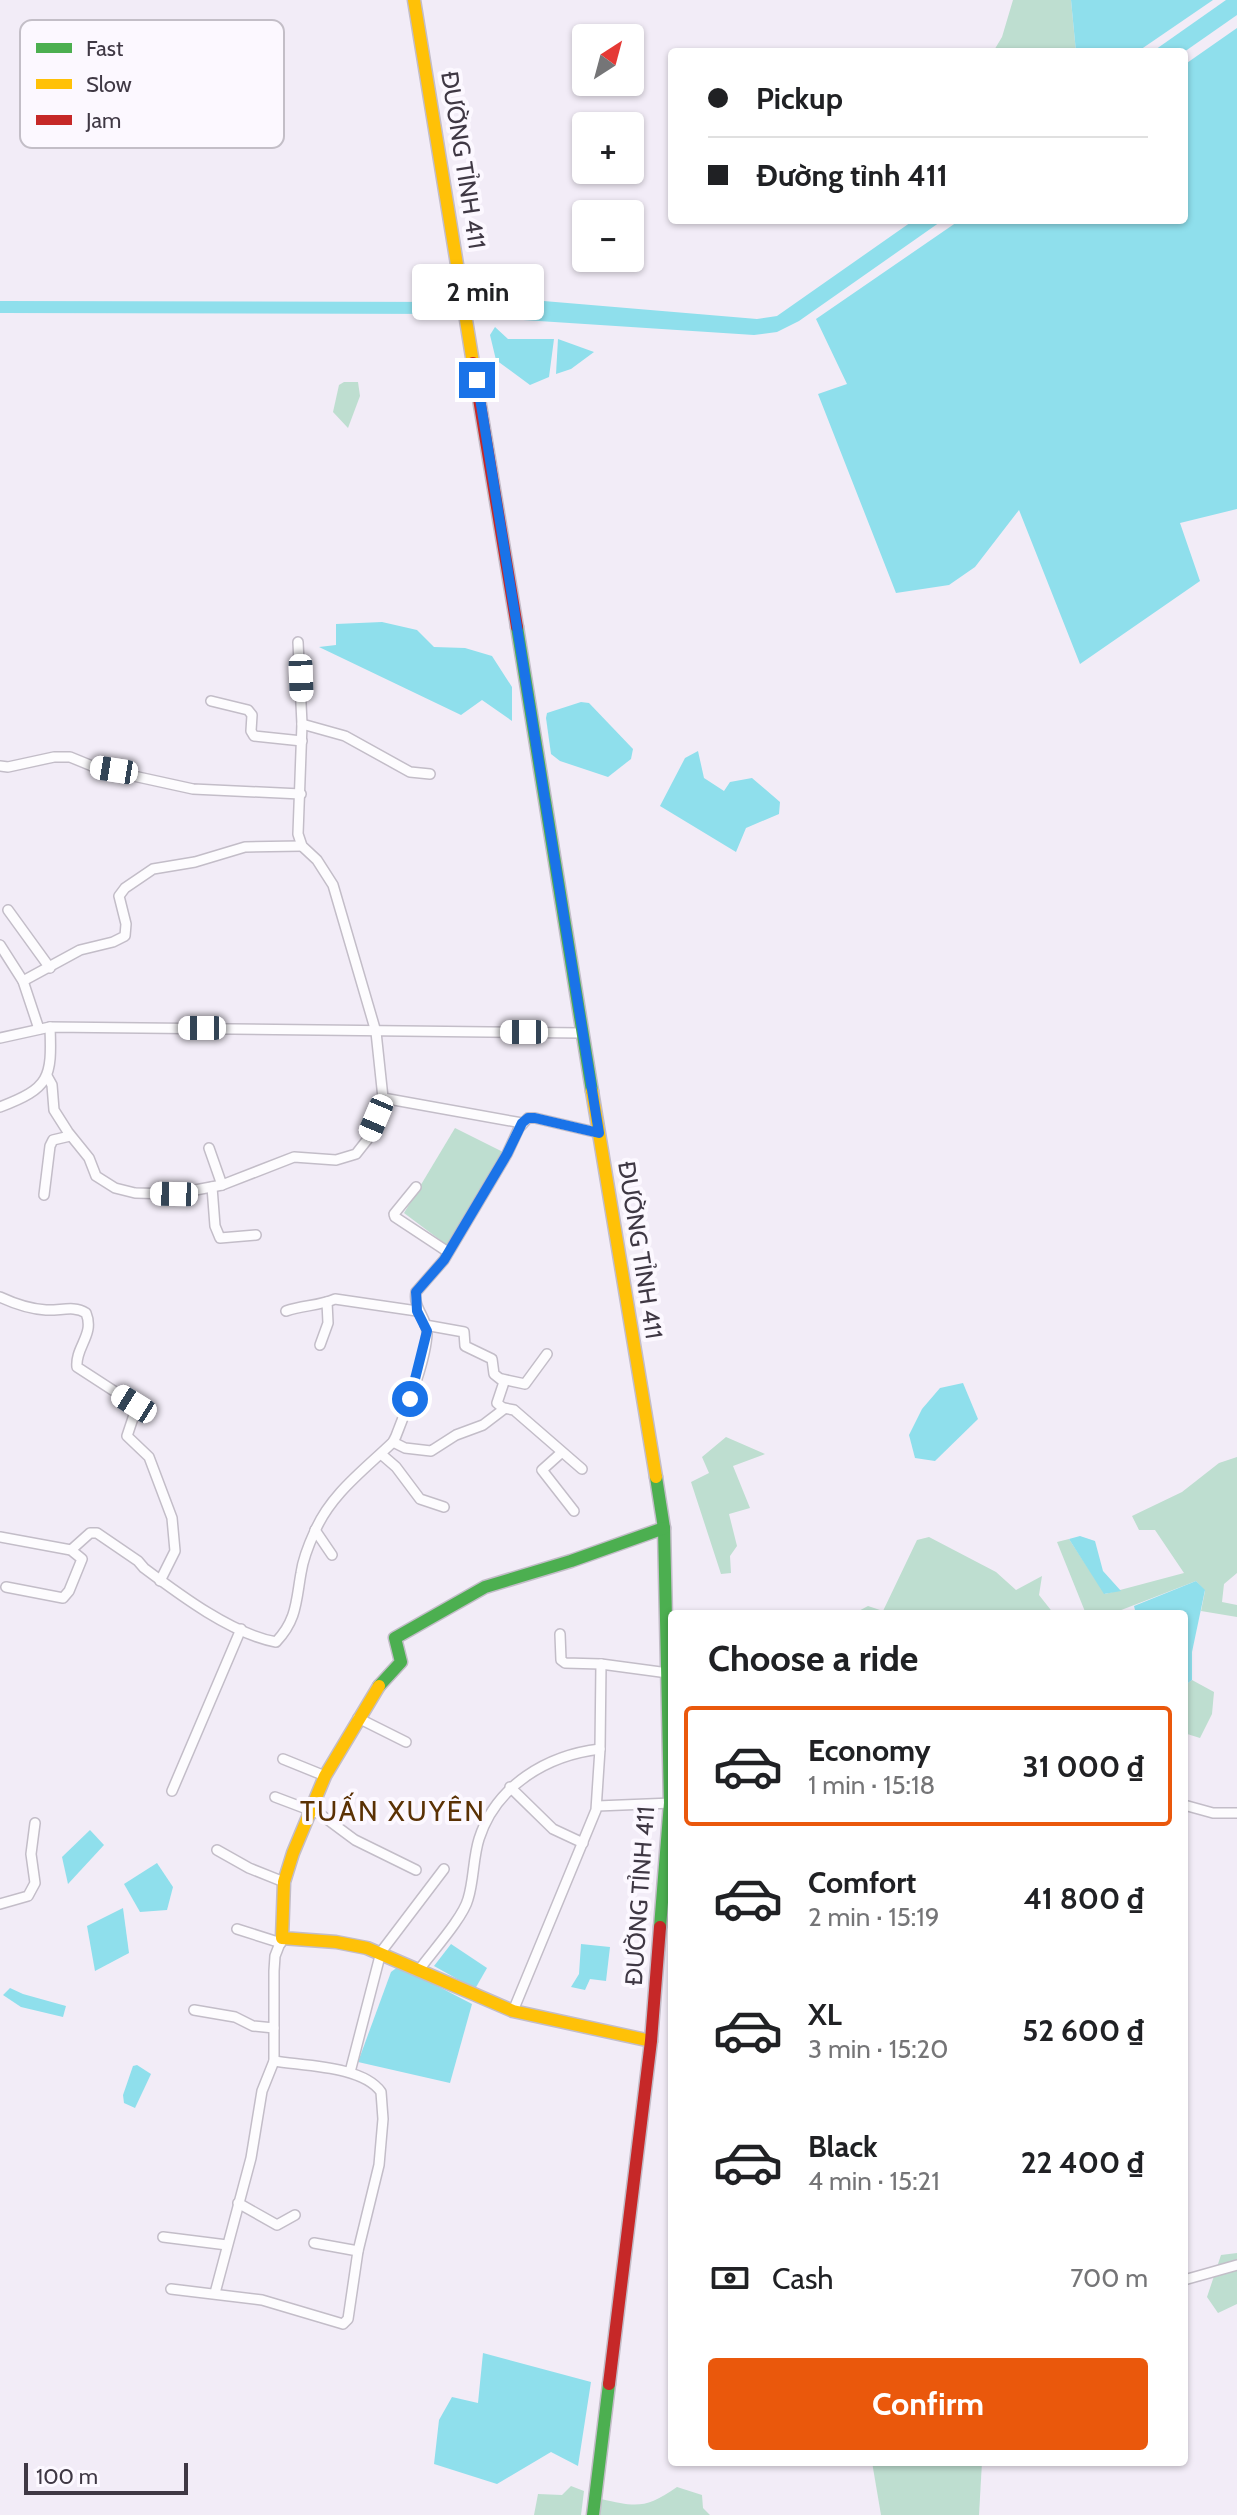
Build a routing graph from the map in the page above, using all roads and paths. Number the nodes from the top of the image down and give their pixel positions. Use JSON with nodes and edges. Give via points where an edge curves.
{"nodes":[{"id":1,"x":414,"y":0,"type":"edge"},
{"id":2,"x":298,"y":642,"type":"dead end"},
{"id":3,"x":211,"y":701,"type":"dead end"},
{"id":4,"x":302,"y":724,"type":"junction"},
{"id":5,"x":302,"y":741,"type":"junction"},
{"id":6,"x":0,"y":766,"type":"edge"},
{"id":7,"x":430,"y":774,"type":"dead end"},
{"id":8,"x":301,"y":794,"type":"junction"},
{"id":9,"x":302,"y":846,"type":"junction"},
{"id":10,"x":8,"y":910,"type":"dead end"},
{"id":11,"x":2,"y":950,"type":"edge"},
{"id":12,"x":50,"y":968,"type":"junction"},
{"id":13,"x":23,"y":981,"type":"junction"},
{"id":14,"x":44,"y":1028,"type":"junction"},
{"id":15,"x":376,"y":1032,"type":"junction"},
{"id":16,"x":583,"y":1033,"type":"junction"},
{"id":17,"x":0,"y":1038,"type":"edge"},
{"id":18,"x":47,"y":1076,"type":"junction"},
{"id":19,"x":383,"y":1098,"type":"junction"},
{"id":20,"x":0,"y":1107,"type":"edge"},
{"id":21,"x":522,"y":1123,"type":"junction"},
{"id":22,"x":599,"y":1133,"type":"junction"},
{"id":23,"x":70,"y":1136,"type":"junction"},
{"id":24,"x":209,"y":1148,"type":"dead end"},
{"id":25,"x":217,"y":1186,"type":"junction"},
{"id":26,"x":416,"y":1187,"type":"dead end"},
{"id":27,"x":44,"y":1195,"type":"dead end"},
{"id":28,"x":256,"y":1235,"type":"dead end"},
{"id":29,"x":448,"y":1252,"type":"junction"},
{"id":30,"x":0,"y":1297,"type":"edge"},
{"id":31,"x":327,"y":1302,"type":"junction"},
{"id":32,"x":286,"y":1311,"type":"dead end"},
{"id":33,"x":417,"y":1311,"type":"junction"},
{"id":34,"x":425,"y":1325,"type":"junction"},
{"id":35,"x":320,"y":1345,"type":"dead end"},
{"id":36,"x":547,"y":1354,"type":"dead end"},
{"id":37,"x":502,"y":1379,"type":"junction"},
{"id":38,"x":504,"y":1408,"type":"junction"},
{"id":39,"x":393,"y":1442,"type":"junction"},
{"id":40,"x":561,"y":1453,"type":"junction"},
{"id":41,"x":381,"y":1454,"type":"junction"},
{"id":42,"x":582,"y":1469,"type":"dead end"},
{"id":43,"x":444,"y":1507,"type":"dead end"},
{"id":44,"x":574,"y":1511,"type":"dead end"},
{"id":45,"x":664,"y":1528,"type":"junction"},
{"id":46,"x":315,"y":1530,"type":"junction"},
{"id":47,"x":0,"y":1537,"type":"edge"},
{"id":48,"x":71,"y":1550,"type":"junction"},
{"id":49,"x":332,"y":1555,"type":"dead end"},
{"id":50,"x":160,"y":1581,"type":"junction"},
{"id":51,"x":6,"y":1587,"type":"dead end"},
{"id":52,"x":241,"y":1629,"type":"junction"},
{"id":53,"x":560,"y":1634,"type":"dead end"},
{"id":54,"x":601,"y":1664,"type":"junction"},
{"id":55,"x":668,"y":1673,"type":"joint"},
{"id":56,"x":358,"y":1718,"type":"junction"},
{"id":57,"x":406,"y":1742,"type":"dead end"},
{"id":58,"x":600,"y":1749,"type":"junction"},
{"id":59,"x":283,"y":1759,"type":"dead end"},
{"id":60,"x":325,"y":1776,"type":"junction"},
{"id":61,"x":510,"y":1787,"type":"junction"},
{"id":62,"x":172,"y":1791,"type":"dead end"},
{"id":63,"x":275,"y":1797,"type":"dead end"},
{"id":64,"x":668,"y":1803,"type":"edge"},
{"id":65,"x":597,"y":1806,"type":"junction"},
{"id":66,"x":1188,"y":1806,"type":"edge"},
{"id":67,"x":312,"y":1811,"type":"junction"},
{"id":68,"x":1237,"y":1813,"type":"edge"},
{"id":69,"x":35,"y":1823,"type":"dead end"},
{"id":70,"x":668,"y":1839,"type":"edge"},
{"id":71,"x":583,"y":1843,"type":"junction"},
{"id":72,"x":217,"y":1850,"type":"dead end"},
{"id":73,"x":444,"y":1869,"type":"dead end"},
{"id":74,"x":416,"y":1870,"type":"dead end"},
{"id":75,"x":284,"y":1882,"type":"junction"},
{"id":76,"x":0,"y":1904,"type":"edge"},
{"id":77,"x":237,"y":1929,"type":"dead end"},
{"id":78,"x":282,"y":1940,"type":"junction"},
{"id":79,"x":381,"y":1952,"type":"junction"},
{"id":80,"x":419,"y":1970,"type":"junction"},
{"id":81,"x":194,"y":2010,"type":"dead end"},
{"id":82,"x":513,"y":2011,"type":"junction"},
{"id":83,"x":274,"y":2028,"type":"junction"},
{"id":84,"x":651,"y":2041,"type":"junction"},
{"id":85,"x":274,"y":2061,"type":"junction"},
{"id":86,"x":350,"y":2072,"type":"junction"},
{"id":87,"x":238,"y":2203,"type":"junction"},
{"id":88,"x":295,"y":2215,"type":"dead end"},
{"id":89,"x":163,"y":2237,"type":"dead end"},
{"id":90,"x":314,"y":2243,"type":"dead end"},
{"id":91,"x":227,"y":2245,"type":"junction"},
{"id":92,"x":358,"y":2251,"type":"junction"},
{"id":93,"x":1237,"y":2265,"type":"edge"},
{"id":94,"x":1188,"y":2279,"type":"edge"},
{"id":95,"x":171,"y":2289,"type":"dead end"},
{"id":96,"x":215,"y":2293,"type":"junction"},
{"id":97,"x":593,"y":2515,"type":"edge"}],
"edges":[{"from":1,"to":16,"type":"main road","name":"ĐƯỜNG TỈNH 411"},
{"from":2,"to":4,"type":"street"},
{"from":3,"to":5,"type":"street","via":[[251,712],[254,736]]},
{"from":4,"to":5,"type":"street"},
{"from":4,"to":7,"type":"street","via":[[345,736],[410,772]]},
{"from":5,"to":8,"type":"street"},
{"from":6,"to":8,"type":"street","via":[[70,757],[193,789]]},
{"from":8,"to":9,"type":"street"},
{"from":9,"to":12,"type":"street","via":[[245,847],[153,869],[119,896],[125,936],[80,950]]},
{"from":9,"to":15,"type":"street","via":[[331,880]]},
{"from":10,"to":12,"type":"street"},
{"from":11,"to":13,"type":"street"},
{"from":12,"to":13,"type":"street"},
{"from":13,"to":14,"type":"street"},
{"from":14,"to":15,"type":"street"},
{"from":14,"to":17,"type":"street"},
{"from":14,"to":18,"type":"street","via":[[51,1063]]},
{"from":15,"to":16,"type":"street"},
{"from":15,"to":19,"type":"street"},
{"from":16,"to":22,"type":"main road","name":"ĐƯỜNG TỈNH 411"},
{"from":18,"to":20,"type":"street","via":[[29,1093]]},
{"from":18,"to":23,"type":"street","via":[[54,1110]]},
{"from":19,"to":21,"type":"street"},
{"from":19,"to":25,"type":"street","via":[[356,1154],[336,1160],[294,1157]]},
{"from":21,"to":22,"type":"street","via":[[535,1118]]},
{"from":21,"to":29,"type":"street"},
{"from":22,"to":45,"type":"main road","name":"ĐƯỜNG TỈNH 411"},
{"from":23,"to":25,"type":"street","via":[[96,1176],[115,1188],[174,1194]]},
{"from":23,"to":27,"type":"street","via":[[53,1140],[50,1146]]},
{"from":24,"to":25,"type":"street"},
{"from":25,"to":28,"type":"street","via":[[215,1226],[220,1238]]},
{"from":26,"to":29,"type":"street","via":[[394,1216]]},
{"from":29,"to":33,"type":"street","via":[[416,1292]]},
{"from":30,"to":50,"type":"street","via":[[28,1308],[76,1308],[86,1313],[89,1328],[77,1367],[134,1404],[127,1436],[149,1457],[172,1518],[175,1551]]},
{"from":31,"to":32,"type":"street"},
{"from":31,"to":33,"type":"street","via":[[346,1299]]},
{"from":31,"to":35,"type":"street","via":[[328,1323]]},
{"from":33,"to":34,"type":"street"},
{"from":34,"to":37,"type":"street","via":[[464,1332],[465,1346],[492,1359],[494,1374]]},
{"from":34,"to":39,"type":"street","via":[[416,1381]]},
{"from":36,"to":37,"type":"street","via":[[525,1384]]},
{"from":37,"to":38,"type":"street","via":[[497,1403]]},
{"from":38,"to":39,"type":"street","via":[[431,1451]]},
{"from":38,"to":40,"type":"street","via":[[514,1410]]},
{"from":39,"to":41,"type":"street"},
{"from":40,"to":42,"type":"street"},
{"from":40,"to":44,"type":"street","via":[[542,1470]]},
{"from":41,"to":43,"type":"street","via":[[420,1499]]},
{"from":41,"to":46,"type":"street","via":[[332,1500]]},
{"from":45,"to":55,"type":"main road","name":"ĐƯỜNG TỈNH 411"},
{"from":45,"to":56,"type":"main road","via":[[485,1587],[397,1635],[401,1662]]},
{"from":46,"to":49,"type":"street"},
{"from":46,"to":52,"type":"street","via":[[301,1570],[298,1606],[285,1633],[276,1642]]},
{"from":47,"to":48,"type":"street"},
{"from":48,"to":50,"type":"street","via":[[97,1533]]},
{"from":48,"to":51,"type":"street","via":[[82,1559],[63,1598]]},
{"from":50,"to":52,"type":"street"},
{"from":52,"to":62,"type":"street"},
{"from":53,"to":54,"type":"street","via":[[562,1662]]},
{"from":54,"to":55,"type":"street"},
{"from":54,"to":58,"type":"street"},
{"from":56,"to":57,"type":"street"},
{"from":56,"to":60,"type":"main road"},
{"from":58,"to":61,"type":"street","via":[[563,1756]]},
{"from":58,"to":65,"type":"street"},
{"from":59,"to":60,"type":"street"},
{"from":60,"to":67,"type":"main road"},
{"from":61,"to":71,"type":"street","via":[[553,1829]]},
{"from":61,"to":80,"type":"street","via":[[478,1839],[465,1907]]},
{"from":63,"to":67,"type":"street"},
{"from":64,"to":65,"type":"street"},
{"from":65,"to":71,"type":"street"},
{"from":66,"to":68,"type":"street"},
{"from":67,"to":74,"type":"street","via":[[362,1844]]},
{"from":67,"to":75,"type":"main road"},
{"from":69,"to":76,"type":"street","via":[[35,1883],[28,1896]]},
{"from":70,"to":84,"type":"main road","name":"ĐƯỜNG TỈNH 411"},
{"from":71,"to":82,"type":"street"},
{"from":72,"to":75,"type":"street"},
{"from":73,"to":79,"type":"street"},
{"from":75,"to":78,"type":"main road"},
{"from":77,"to":78,"type":"street"},
{"from":78,"to":79,"type":"main road","via":[[335,1939]]},
{"from":78,"to":83,"type":"street","via":[[274,1971]]},
{"from":79,"to":80,"type":"main road"},
{"from":79,"to":86,"type":"street"},
{"from":80,"to":82,"type":"main road"},
{"from":81,"to":83,"type":"street"},
{"from":82,"to":84,"type":"main road"},
{"from":83,"to":85,"type":"street"},
{"from":84,"to":97,"type":"main road","name":"ĐƯỜNG TỈNH 411"},
{"from":85,"to":86,"type":"street"},
{"from":85,"to":87,"type":"street","via":[[262,2091]]},
{"from":86,"to":92,"type":"street","via":[[376,2084],[383,2119],[379,2165]]},
{"from":87,"to":88,"type":"street","via":[[277,2225]]},
{"from":87,"to":91,"type":"street"},
{"from":89,"to":91,"type":"street"},
{"from":90,"to":92,"type":"street"},
{"from":91,"to":96,"type":"street"},
{"from":92,"to":96,"type":"street","via":[[343,2324],[262,2300]]},
{"from":93,"to":94,"type":"street"},
{"from":95,"to":96,"type":"street"}]}
